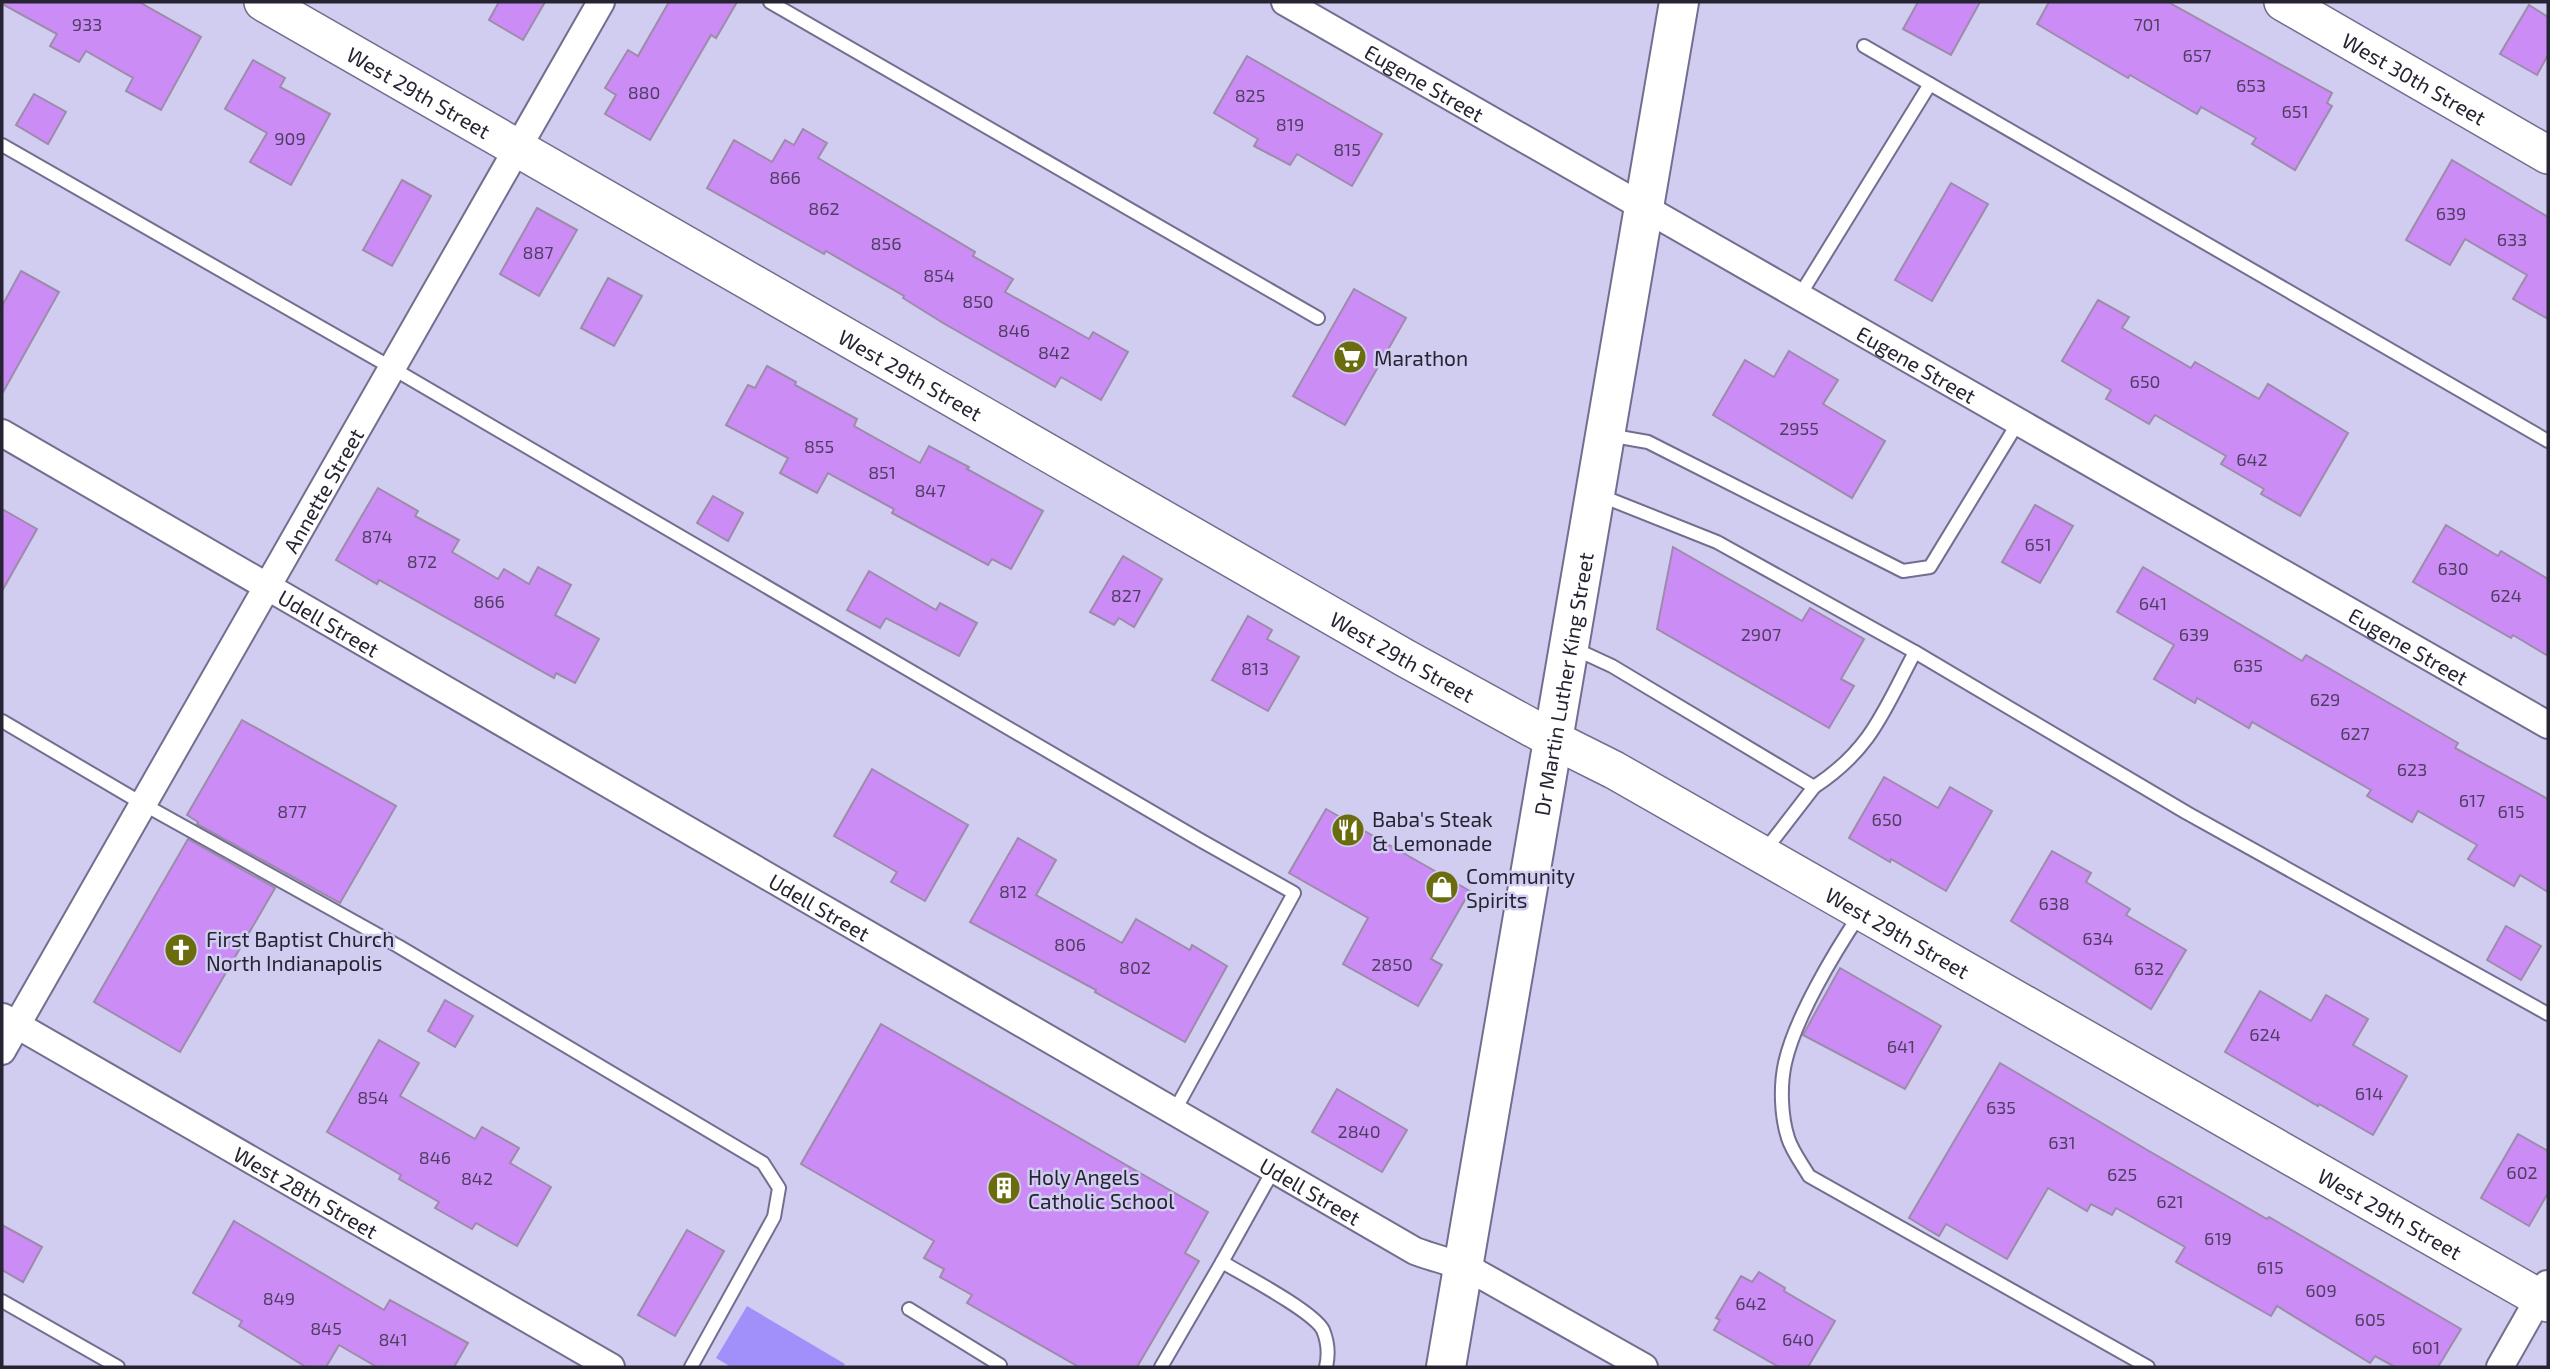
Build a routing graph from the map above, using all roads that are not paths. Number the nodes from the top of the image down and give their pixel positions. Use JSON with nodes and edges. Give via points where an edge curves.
{"nodes":[{"id":1,"x":263,"y":2,"type":"edge"},
{"id":2,"x":601,"y":2,"type":"edge"},
{"id":3,"x":770,"y":2,"type":"edge"},
{"id":4,"x":1286,"y":2,"type":"edge"},
{"id":5,"x":1679,"y":2,"type":"edge"},
{"id":6,"x":2283,"y":2,"type":"edge"},
{"id":7,"x":1864,"y":46,"type":"dead end"},
{"id":8,"x":1930,"y":84,"type":"junction"},
{"id":9,"x":2,"y":145,"type":"edge"},
{"id":10,"x":519,"y":148,"type":"junction"},
{"id":11,"x":2548,"y":155,"type":"edge"},
{"id":12,"x":1643,"y":205,"type":"junction"},
{"id":13,"x":1800,"y":295,"type":"junction"},
{"id":14,"x":1318,"y":318,"type":"dead end"},
{"id":15,"x":392,"y":368,"type":"junction"},
{"id":16,"x":2019,"y":421,"type":"junction"},
{"id":17,"x":2,"y":433,"type":"edge"},
{"id":18,"x":1605,"y":434,"type":"junction"},
{"id":19,"x":2548,"y":440,"type":"edge"},
{"id":20,"x":1595,"y":494,"type":"junction"},
{"id":21,"x":267,"y":586,"type":"junction"},
{"id":22,"x":1570,"y":647,"type":"junction"},
{"id":23,"x":1915,"y":652,"type":"junction"},
{"id":24,"x":2,"y":722,"type":"edge"},
{"id":25,"x":2548,"y":725,"type":"edge"},
{"id":26,"x":1554,"y":740,"type":"junction"},
{"id":27,"x":1814,"y":787,"type":"junction"},
{"id":28,"x":143,"y":804,"type":"junction"},
{"id":29,"x":1762,"y":855,"type":"junction"},
{"id":30,"x":1862,"y":911,"type":"junction"},
{"id":31,"x":2548,"y":1014,"type":"edge"},
{"id":32,"x":9,"y":1020,"type":"edge"},
{"id":33,"x":2,"y":1051,"type":"edge"},
{"id":34,"x":1174,"y":1111,"type":"junction"},
{"id":35,"x":1274,"y":1169,"type":"junction"},
{"id":36,"x":1222,"y":1262,"type":"junction"},
{"id":37,"x":1463,"y":1266,"type":"junction"},
{"id":38,"x":2545,"y":1294,"type":"edge"},
{"id":39,"x":2,"y":1301,"type":"edge"},
{"id":40,"x":909,"y":1309,"type":"dead end"},
{"id":41,"x":1001,"y":1366,"type":"edge"},
{"id":42,"x":118,"y":1367,"type":"edge"},
{"id":43,"x":611,"y":1367,"type":"edge"},
{"id":44,"x":691,"y":1367,"type":"edge"},
{"id":45,"x":1161,"y":1367,"type":"edge"},
{"id":46,"x":1326,"y":1367,"type":"edge"},
{"id":47,"x":1446,"y":1367,"type":"edge"},
{"id":48,"x":1644,"y":1367,"type":"edge"},
{"id":49,"x":2148,"y":1367,"type":"edge"},
{"id":50,"x":2500,"y":1367,"type":"edge"}],
"edges":[{"from":1,"to":10,"type":"main road","name":"West 29th Street"},
{"from":2,"to":10,"type":"street","name":"Annette Street"},
{"from":3,"to":14,"type":"lane"},
{"from":4,"to":12,"type":"street","name":"Eugene Street"},
{"from":5,"to":12,"type":"main road","name":"Dr Martin Luther King Street"},
{"from":6,"to":11,"type":"main road","name":"West 30th Street"},
{"from":7,"to":8,"type":"lane"},
{"from":8,"to":13,"type":"lane"},
{"from":8,"to":19,"type":"lane"},
{"from":9,"to":15,"type":"lane"},
{"from":10,"to":15,"type":"street","name":"Annette Street"},
{"from":10,"to":26,"type":"main road","name":"West 29th Street"},
{"from":12,"to":13,"type":"street","name":"Eugene Street"},
{"from":12,"to":18,"type":"main road","name":"Dr Martin Luther King Street"},
{"from":13,"to":16,"type":"street","name":"Eugene Street"},
{"from":15,"to":21,"type":"street","name":"Annette Street"},
{"from":15,"to":34,"type":"lane","via":[[1294,893]]},
{"from":16,"to":18,"type":"lane","via":[[1930,568],[1903,571],[1648,442]]},
{"from":16,"to":25,"type":"street","name":"Eugene Street"},
{"from":17,"to":21,"type":"street","name":"Udell Street"},
{"from":18,"to":20,"type":"main road","name":"Dr Martin Luther King Street"},
{"from":20,"to":22,"type":"main road","name":"Dr Martin Luther King Street"},
{"from":20,"to":23,"type":"lane","via":[[1717,542]]},
{"from":21,"to":28,"type":"street","name":"Annette Street"},
{"from":21,"to":34,"type":"street","name":"Udell Street"},
{"from":22,"to":26,"type":"main road","name":"Dr Martin Luther King Street"},
{"from":22,"to":27,"type":"lane","via":[[1612,666]]},
{"from":23,"to":27,"type":"lane","via":[[1864,744],[1840,770]]},
{"from":23,"to":31,"type":"lane","via":[[2186,813]]},
{"from":24,"to":28,"type":"lane"},
{"from":26,"to":29,"type":"main road","name":"West 29th Street"},
{"from":26,"to":37,"type":"main road","name":"Dr Martin Luther King Street"},
{"from":27,"to":29,"type":"lane"},
{"from":28,"to":32,"type":"street","name":"Annette Street"},
{"from":28,"to":44,"type":"lane","via":[[398,946],[763,1163],[779,1188],[774,1217]]},
{"from":29,"to":30,"type":"main road","name":"West 29th Street"},
{"from":30,"to":38,"type":"main road","name":"West 29th Street"},
{"from":30,"to":49,"type":"lane","via":[[1798,1024],[1784,1065],[1782,1111],[1788,1140],[1809,1175]]},
{"from":32,"to":33,"type":"street","name":"Annette Street"},
{"from":32,"to":43,"type":"street","name":"West 28th Street"},
{"from":34,"to":35,"type":"street","name":"Udell Street"},
{"from":35,"to":36,"type":"lane"},
{"from":35,"to":37,"type":"street","name":"Udell Street","via":[[1415,1251]]},
{"from":36,"to":45,"type":"lane"},
{"from":36,"to":46,"type":"lane","via":[[1322,1327],[1329,1353]]},
{"from":37,"to":47,"type":"main road","name":"Dr Martin Luther King Street"},
{"from":37,"to":48,"type":"street","name":"Udell Street"},
{"from":38,"to":50,"type":"street"},
{"from":39,"to":42,"type":"lane"},
{"from":40,"to":41,"type":"lane"}]}
